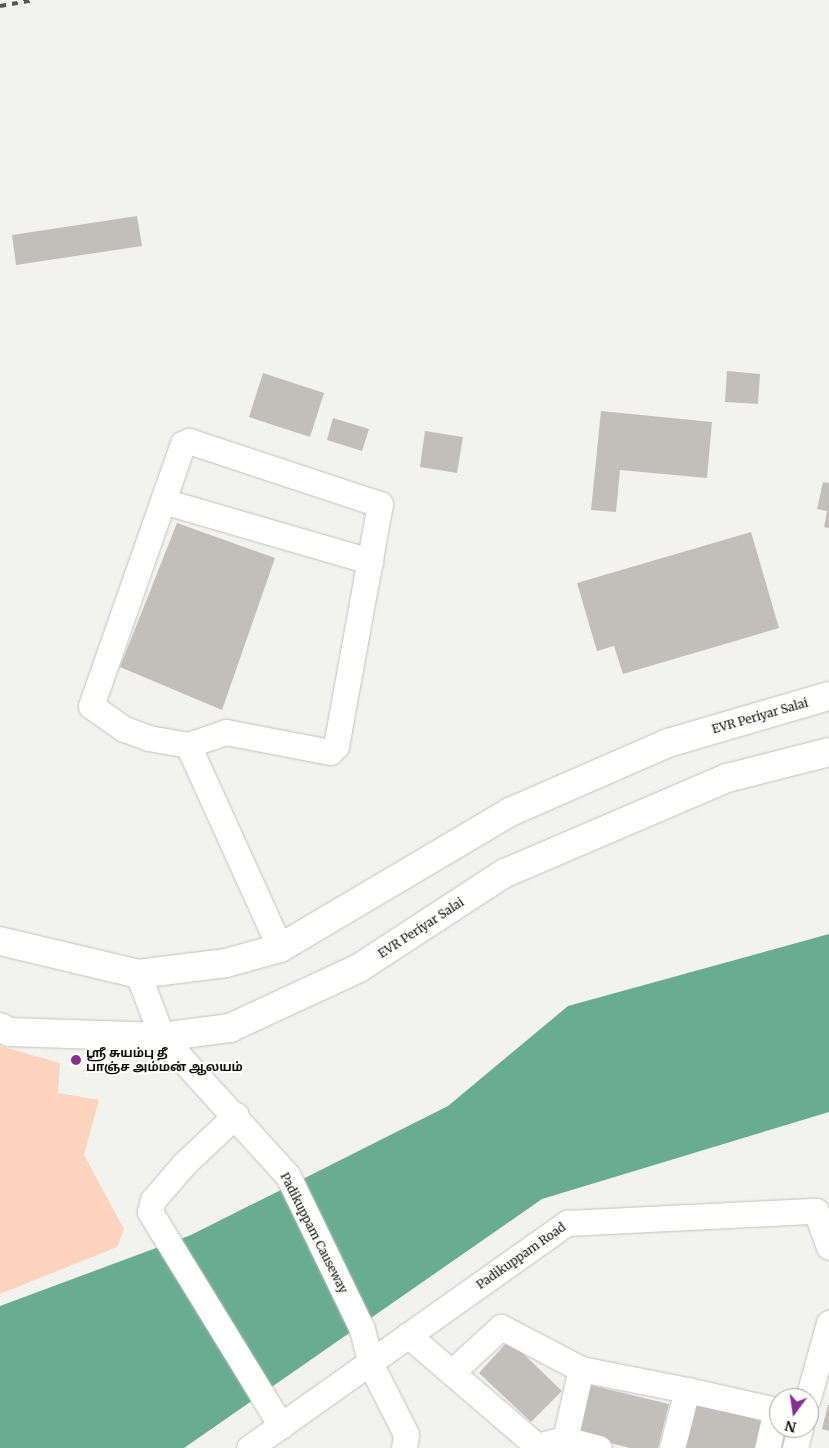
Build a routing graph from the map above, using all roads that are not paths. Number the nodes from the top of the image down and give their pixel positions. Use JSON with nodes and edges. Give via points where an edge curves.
{"nodes":[{"id":1,"x":163,"y":501,"type":"junction"},
{"id":2,"x":370,"y":561,"type":"junction"},
{"id":3,"x":829,"y":696,"type":"edge"},
{"id":4,"x":188,"y":745,"type":"junction"},
{"id":5,"x":829,"y":752,"type":"edge"},
{"id":6,"x":0,"y":941,"type":"edge"},
{"id":7,"x":280,"y":948,"type":"junction"},
{"id":8,"x":138,"y":974,"type":"junction"},
{"id":9,"x":0,"y":1028,"type":"edge"},
{"id":10,"x":162,"y":1037,"type":"junction"},
{"id":11,"x":236,"y":1116,"type":"junction"},
{"id":12,"x":823,"y":1209,"type":"edge"},
{"id":13,"x":829,"y":1247,"type":"edge"},
{"id":14,"x":829,"y":1322,"type":"edge"},
{"id":15,"x":408,"y":1335,"type":"junction"},
{"id":16,"x":371,"y":1365,"type":"junction"},
{"id":17,"x":581,"y":1369,"type":"junction"},
{"id":18,"x":452,"y":1371,"type":"junction"},
{"id":19,"x":811,"y":1388,"type":"edge"},
{"id":20,"x":687,"y":1390,"type":"junction"},
{"id":21,"x":281,"y":1426,"type":"junction"},
{"id":22,"x":564,"y":1444,"type":"edge"},
{"id":23,"x":249,"y":1448,"type":"edge"},
{"id":24,"x":404,"y":1448,"type":"edge"},
{"id":25,"x":599,"y":1448,"type":"edge"},
{"id":26,"x":672,"y":1448,"type":"edge"},
{"id":27,"x":768,"y":1448,"type":"edge"}],
"edges":[{"from":1,"to":2,"type":"street"},
{"from":1,"to":2,"type":"street","via":[[184,442],[189,441],[379,502]]},
{"from":1,"to":4,"type":"street","via":[[91,706],[97,713],[137,734]]},
{"from":2,"to":4,"type":"street","via":[[334,750],[326,752],[226,732]]},
{"from":3,"to":7,"type":"main road","name":"EVR Periyar Salai","via":[[668,742],[510,812]]},
{"from":4,"to":7,"type":"street"},
{"from":5,"to":10,"type":"main road","name":"EVR Periyar Salai","via":[[726,778],[505,874],[359,968],[230,1028]]},
{"from":6,"to":8,"type":"main road","name":"EVR Periyar Salai"},
{"from":7,"to":8,"type":"main road","name":"EVR Periyar Salai","via":[[226,963]]},
{"from":8,"to":10,"type":"street","name":"Padikuppam Causeway"},
{"from":9,"to":10,"type":"main road","name":"EVR Periyar Salai","via":[[29,1033]]},
{"from":10,"to":11,"type":"street","name":"Padikuppam Causeway"},
{"from":11,"to":16,"type":"street","name":"Padikuppam Causeway","via":[[288,1176],[362,1329]]},
{"from":11,"to":21,"type":"street","via":[[184,1164],[150,1206],[152,1221]]},
{"from":12,"to":13,"type":"street","name":"Padikuppam Road"},
{"from":12,"to":15,"type":"street","name":"Padikuppam Road","via":[[566,1223]]},
{"from":14,"to":19,"type":"street"},
{"from":15,"to":16,"type":"street","name":"Padikuppam Road"},
{"from":15,"to":18,"type":"street"},
{"from":16,"to":21,"type":"street","name":"Padikuppam Road"},
{"from":16,"to":24,"type":"street","via":[[406,1434]]},
{"from":17,"to":18,"type":"street","via":[[501,1326]]},
{"from":17,"to":20,"type":"street"},
{"from":17,"to":22,"type":"street"},
{"from":18,"to":22,"type":"street","via":[[536,1446]]},
{"from":20,"to":26,"type":"street"},
{"from":20,"to":27,"type":"street","via":[[776,1410]]},
{"from":21,"to":23,"type":"street","name":"Padikuppam Road"},
{"from":22,"to":25,"type":"street"}]}
